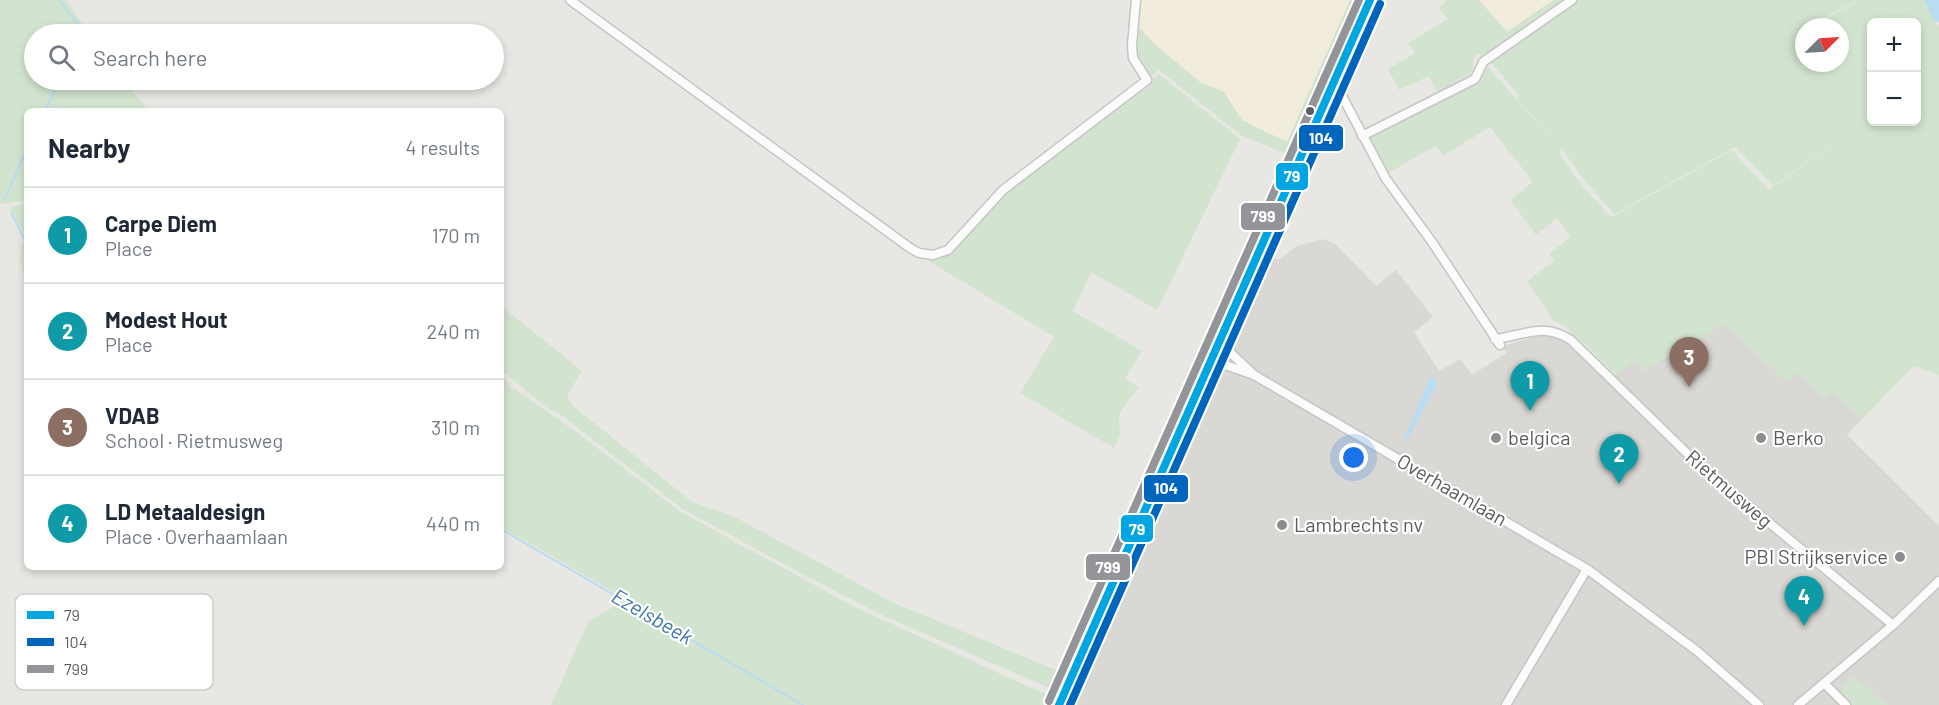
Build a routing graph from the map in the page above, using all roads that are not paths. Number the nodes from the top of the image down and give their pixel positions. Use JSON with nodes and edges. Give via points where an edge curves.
{"nodes":[{"id":1,"x":570,"y":0,"type":"edge"},
{"id":2,"x":1136,"y":0,"type":"edge"},
{"id":3,"x":1370,"y":0,"type":"edge"},
{"id":4,"x":1572,"y":0,"type":"edge"},
{"id":5,"x":1333,"y":84,"type":"junction"},
{"id":6,"x":1362,"y":136,"type":"junction"},
{"id":7,"x":1219,"y":342,"type":"junction"},
{"id":8,"x":1211,"y":360,"type":"junction"},
{"id":9,"x":1254,"y":375,"type":"junction"},
{"id":10,"x":1587,"y":569,"type":"junction"},
{"id":11,"x":1939,"y":581,"type":"edge"},
{"id":12,"x":1893,"y":624,"type":"junction"},
{"id":13,"x":1824,"y":683,"type":"junction"},
{"id":14,"x":1508,"y":704,"type":"edge"},
{"id":15,"x":1059,"y":705,"type":"edge"},
{"id":16,"x":1759,"y":705,"type":"edge"},
{"id":17,"x":1798,"y":705,"type":"edge"},
{"id":18,"x":1846,"y":705,"type":"edge"}],
"edges":[{"from":1,"to":2,"type":"street","via":[[910,248],[933,255],[948,250],[1017,178],[1147,81],[1133,58]]},
{"from":3,"to":5,"type":"main road"},
{"from":4,"to":6,"type":"street","via":[[1483,63],[1475,79]]},
{"from":5,"to":6,"type":"street","name":"Rietmusweg"},
{"from":5,"to":7,"type":"main road"},
{"from":6,"to":12,"type":"street","name":"Rietmusweg","via":[[1386,179],[1498,342],[1535,330],[1559,333],[1572,342],[1705,470]]},
{"from":7,"to":8,"type":"main road"},
{"from":7,"to":9,"type":"street","name":"Overhaamlaan"},
{"from":8,"to":9,"type":"street","name":"Overhaamlaan"},
{"from":8,"to":15,"type":"main road"},
{"from":9,"to":10,"type":"street","name":"Overhaamlaan"},
{"from":10,"to":14,"type":"street"},
{"from":10,"to":16,"type":"street","name":"Overhaamlaan","via":[[1697,651]]},
{"from":11,"to":12,"type":"street"},
{"from":12,"to":13,"type":"street"},
{"from":13,"to":17,"type":"street"},
{"from":13,"to":18,"type":"street"}]}
